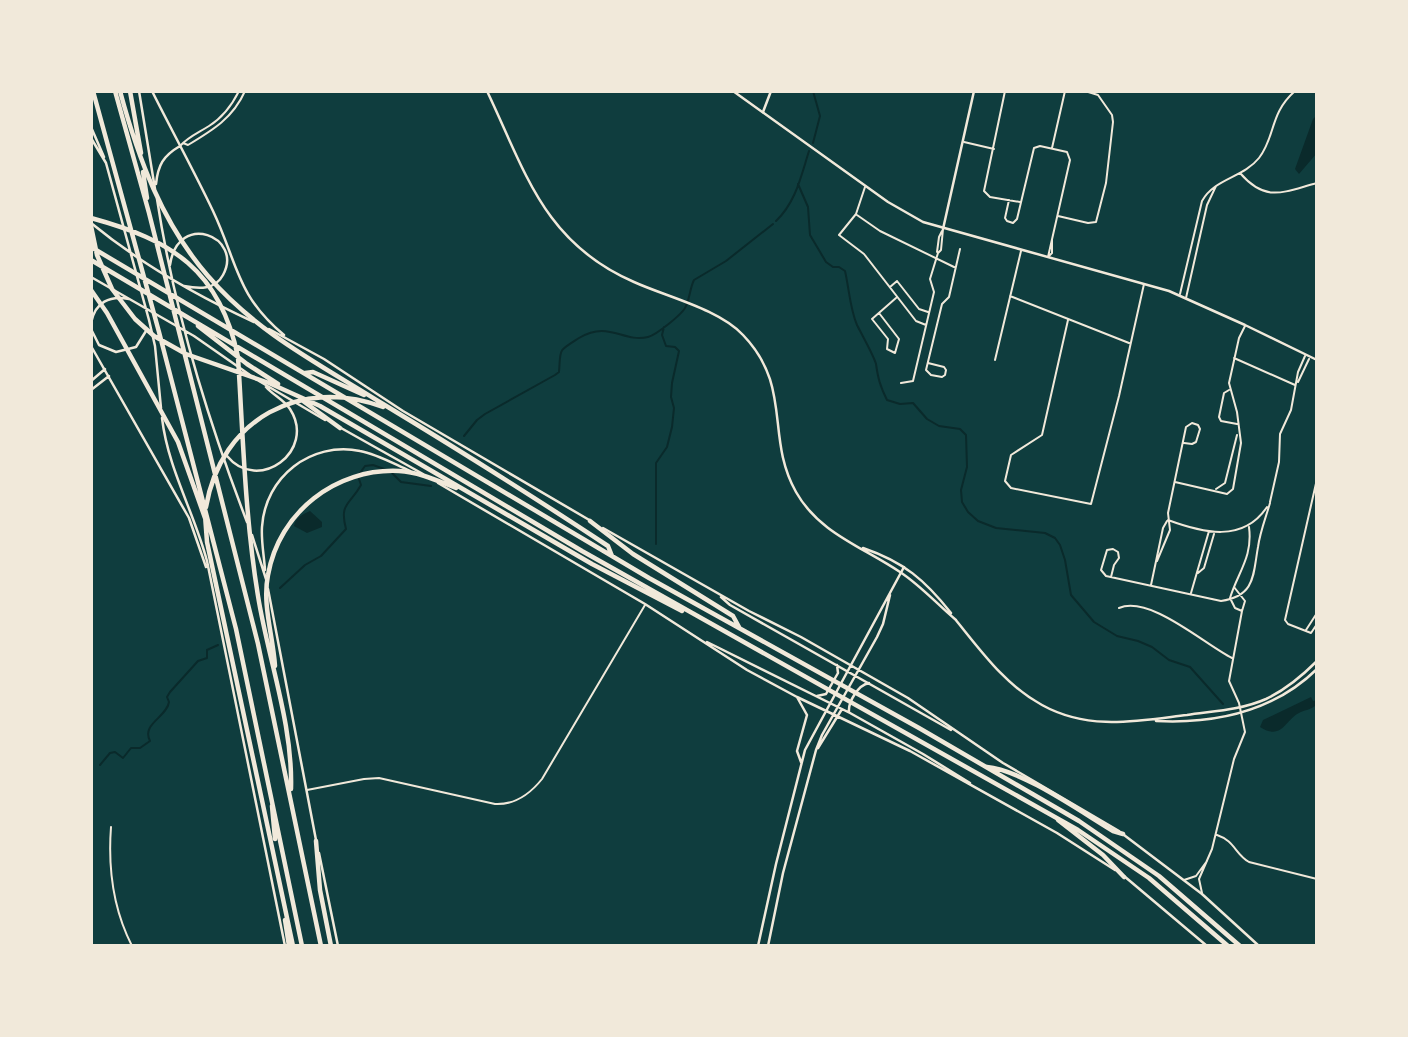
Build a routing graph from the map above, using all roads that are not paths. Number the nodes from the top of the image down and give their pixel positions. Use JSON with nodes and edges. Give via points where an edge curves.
{"nodes":[{"id":1,"x":118,"y":91,"type":"edge"},
{"id":2,"x":130,"y":91,"type":"edge"},
{"id":3,"x":139,"y":91,"type":"edge"},
{"id":4,"x":152,"y":91,"type":"edge"},
{"id":5,"x":239,"y":91,"type":"edge"},
{"id":6,"x":245,"y":91,"type":"edge"},
{"id":7,"x":487,"y":91,"type":"edge"},
{"id":8,"x":733,"y":91,"type":"edge"},
{"id":9,"x":771,"y":91,"type":"edge"},
{"id":10,"x":974,"y":91,"type":"edge"},
{"id":11,"x":1005,"y":91,"type":"edge"},
{"id":12,"x":1065,"y":91,"type":"edge"},
{"id":13,"x":1085,"y":91,"type":"edge"},
{"id":14,"x":1288,"y":91,"type":"edge"},
{"id":15,"x":1295,"y":91,"type":"edge"},
{"id":16,"x":92,"y":92,"type":"edge"},
{"id":17,"x":1291,"y":95,"type":"junction"},
{"id":18,"x":763,"y":112,"type":"junction"},
{"id":19,"x":91,"y":127,"type":"edge"},
{"id":20,"x":91,"y":138,"type":"edge"},
{"id":21,"x":964,"y":142,"type":"junction"},
{"id":22,"x":181,"y":145,"type":"junction"},
{"id":23,"x":994,"y":149,"type":"junction"},
{"id":24,"x":1052,"y":149,"type":"junction"},
{"id":25,"x":106,"y":163,"type":"junction"},
{"id":26,"x":1240,"y":173,"type":"junction"},
{"id":27,"x":1317,"y":183,"type":"edge"},
{"id":28,"x":1216,"y":185,"type":"junction"},
{"id":29,"x":866,"y":187,"type":"junction"},
{"id":30,"x":156,"y":191,"type":"junction"},
{"id":31,"x":1009,"y":200,"type":"junction"},
{"id":32,"x":1021,"y":202,"type":"junction"},
{"id":33,"x":149,"y":213,"type":"junction"},
{"id":34,"x":856,"y":214,"type":"junction"},
{"id":35,"x":1057,"y":216,"type":"junction"},
{"id":36,"x":91,"y":222,"type":"edge"},
{"id":37,"x":943,"y":229,"type":"junction"},
{"id":38,"x":91,"y":247,"type":"edge"},
{"id":39,"x":960,"y":248,"type":"dead end"},
{"id":40,"x":1021,"y":250,"type":"junction"},
{"id":41,"x":1048,"y":257,"type":"junction"},
{"id":42,"x":936,"y":258,"type":"junction"},
{"id":43,"x":91,"y":260,"type":"edge"},
{"id":44,"x":169,"y":260,"type":"junction"},
{"id":45,"x":955,"y":268,"type":"junction"},
{"id":46,"x":91,"y":277,"type":"edge"},
{"id":47,"x":1144,"y":283,"type":"junction"},
{"id":48,"x":181,"y":286,"type":"junction"},
{"id":49,"x":889,"y":288,"type":"junction"},
{"id":50,"x":91,"y":290,"type":"edge"},
{"id":51,"x":1179,"y":295,"type":"junction"},
{"id":52,"x":1010,"y":296,"type":"junction"},
{"id":53,"x":897,"y":297,"type":"junction"},
{"id":54,"x":1186,"y":298,"type":"junction"},
{"id":55,"x":133,"y":299,"type":"junction"},
{"id":56,"x":929,"y":312,"type":"junction"},
{"id":57,"x":879,"y":313,"type":"junction"},
{"id":58,"x":1068,"y":320,"type":"junction"},
{"id":59,"x":91,"y":323,"type":"edge"},
{"id":60,"x":195,"y":323,"type":"junction"},
{"id":61,"x":926,"y":325,"type":"junction"},
{"id":62,"x":1245,"y":325,"type":"junction"},
{"id":63,"x":149,"y":326,"type":"junction"},
{"id":64,"x":91,"y":329,"type":"edge"},
{"id":65,"x":289,"y":340,"type":"junction"},
{"id":66,"x":1129,"y":343,"type":"junction"},
{"id":67,"x":91,"y":345,"type":"edge"},
{"id":68,"x":1306,"y":355,"type":"junction"},
{"id":69,"x":1310,"y":357,"type":"junction"},
{"id":70,"x":1234,"y":358,"type":"junction"},
{"id":71,"x":995,"y":360,"type":"dead end"},
{"id":72,"x":1317,"y":360,"type":"edge"},
{"id":73,"x":928,"y":363,"type":"junction"},
{"id":74,"x":917,"y":365,"type":"junction"},
{"id":75,"x":927,"y":367,"type":"junction"},
{"id":76,"x":105,"y":369,"type":"junction"},
{"id":77,"x":304,"y":373,"type":"junction"},
{"id":78,"x":109,"y":376,"type":"junction"},
{"id":79,"x":91,"y":380,"type":"edge"},
{"id":80,"x":901,"y":383,"type":"dead end"},
{"id":81,"x":263,"y":384,"type":"junction"},
{"id":82,"x":1297,"y":384,"type":"junction"},
{"id":83,"x":1230,"y":389,"type":"junction"},
{"id":84,"x":91,"y":390,"type":"edge"},
{"id":85,"x":392,"y":407,"type":"junction"},
{"id":86,"x":1238,"y":425,"type":"junction"},
{"id":87,"x":340,"y":428,"type":"junction"},
{"id":88,"x":1238,"y":433,"type":"junction"},
{"id":89,"x":1184,"y":443,"type":"junction"},
{"id":90,"x":219,"y":449,"type":"junction"},
{"id":91,"x":1317,"y":479,"type":"edge"},
{"id":92,"x":1175,"y":482,"type":"junction"},
{"id":93,"x":439,"y":483,"type":"junction"},
{"id":94,"x":1215,"y":489,"type":"junction"},
{"id":95,"x":473,"y":496,"type":"junction"},
{"id":96,"x":1270,"y":503,"type":"junction"},
{"id":97,"x":1168,"y":520,"type":"junction"},
{"id":98,"x":590,"y":521,"type":"junction"},
{"id":99,"x":1249,"y":526,"type":"junction"},
{"id":100,"x":1209,"y":530,"type":"junction"},
{"id":101,"x":1214,"y":531,"type":"junction"},
{"id":102,"x":850,"y":542,"type":"junction"},
{"id":103,"x":215,"y":545,"type":"junction"},
{"id":104,"x":612,"y":556,"type":"junction"},
{"id":105,"x":1157,"y":561,"type":"junction"},
{"id":106,"x":904,"y":566,"type":"junction"},
{"id":107,"x":901,"y":572,"type":"junction"},
{"id":108,"x":1197,"y":574,"type":"junction"},
{"id":109,"x":265,"y":576,"type":"junction"},
{"id":110,"x":1111,"y":577,"type":"junction"},
{"id":111,"x":210,"y":580,"type":"junction"},
{"id":112,"x":1151,"y":585,"type":"junction"},
{"id":113,"x":892,"y":586,"type":"junction"},
{"id":114,"x":1234,"y":587,"type":"junction"},
{"id":115,"x":714,"y":592,"type":"junction"},
{"id":116,"x":1191,"y":594,"type":"junction"},
{"id":117,"x":1241,"y":595,"type":"junction"},
{"id":118,"x":1230,"y":600,"type":"junction"},
{"id":119,"x":645,"y":604,"type":"junction"},
{"id":120,"x":1119,"y":608,"type":"dead end"},
{"id":121,"x":1242,"y":611,"type":"junction"},
{"id":122,"x":1317,"y":613,"type":"edge"},
{"id":123,"x":264,"y":615,"type":"junction"},
{"id":124,"x":956,"y":620,"type":"junction"},
{"id":125,"x":1317,"y":624,"type":"edge"},
{"id":126,"x":740,"y":628,"type":"junction"},
{"id":127,"x":1306,"y":631,"type":"junction"},
{"id":128,"x":730,"y":635,"type":"junction"},
{"id":129,"x":698,"y":638,"type":"junction"},
{"id":130,"x":1233,"y":658,"type":"junction"},
{"id":131,"x":1317,"y":661,"type":"edge"},
{"id":132,"x":837,"y":665,"type":"junction"},
{"id":133,"x":1317,"y":669,"type":"edge"},
{"id":134,"x":849,"y":671,"type":"junction"},
{"id":135,"x":856,"y":675,"type":"junction"},
{"id":136,"x":869,"y":683,"type":"junction"},
{"id":137,"x":817,"y":696,"type":"junction"},
{"id":138,"x":797,"y":698,"type":"junction"},
{"id":139,"x":831,"y":704,"type":"junction"},
{"id":140,"x":1241,"y":707,"type":"junction"},
{"id":141,"x":840,"y":708,"type":"junction"},
{"id":142,"x":850,"y":713,"type":"junction"},
{"id":143,"x":1242,"y":713,"type":"junction"},
{"id":144,"x":1151,"y":721,"type":"junction"},
{"id":145,"x":963,"y":737,"type":"junction"},
{"id":146,"x":801,"y":762,"type":"junction"},
{"id":147,"x":985,"y":766,"type":"junction"},
{"id":148,"x":976,"y":788,"type":"junction"},
{"id":149,"x":306,"y":790,"type":"junction"},
{"id":150,"x":271,"y":794,"type":"junction"},
{"id":151,"x":290,"y":797,"type":"junction"},
{"id":152,"x":1052,"y":815,"type":"junction"},
{"id":153,"x":786,"y":822,"type":"junction"},
{"id":154,"x":796,"y":824,"type":"junction"},
{"id":155,"x":111,"y":827,"type":"dead end"},
{"id":156,"x":1124,"y":834,"type":"junction"},
{"id":157,"x":1216,"y":835,"type":"junction"},
{"id":158,"x":316,"y":841,"type":"junction"},
{"id":159,"x":1208,"y":860,"type":"junction"},
{"id":160,"x":1124,"y":877,"type":"junction"},
{"id":161,"x":1317,"y":879,"type":"edge"},
{"id":162,"x":1184,"y":880,"type":"junction"},
{"id":163,"x":1202,"y":894,"type":"junction"},
{"id":164,"x":1201,"y":940,"type":"junction"},
{"id":165,"x":1198,"y":944,"type":"edge"},
{"id":166,"x":132,"y":946,"type":"edge"},
{"id":167,"x":289,"y":946,"type":"edge"},
{"id":168,"x":302,"y":946,"type":"edge"},
{"id":169,"x":321,"y":946,"type":"edge"},
{"id":170,"x":331,"y":946,"type":"edge"},
{"id":171,"x":338,"y":946,"type":"edge"},
{"id":172,"x":758,"y":946,"type":"edge"},
{"id":173,"x":768,"y":946,"type":"edge"},
{"id":174,"x":1207,"y":946,"type":"edge"},
{"id":175,"x":1228,"y":946,"type":"edge"},
{"id":176,"x":1240,"y":946,"type":"edge"},
{"id":177,"x":1259,"y":946,"type":"edge"}],
"edges":[{"from":1,"to":33,"type":"highway"},
{"from":1,"to":85,"type":"highway","via":[[154,192],[206,274],[278,340]]},
{"from":2,"to":33,"type":"highway"},
{"from":3,"to":30,"type":"main road"},
{"from":4,"to":22,"type":"main road"},
{"from":5,"to":22,"type":"street","via":[[218,120]]},
{"from":6,"to":22,"type":"street","via":[[224,122]]},
{"from":7,"to":102,"type":"main road","via":[[534,192],[559,230],[579,250],[600,265],[709,313],[740,331],[761,355],[776,395],[780,447],[793,486],[816,519]]},
{"from":8,"to":18,"type":"main road"},
{"from":9,"to":18,"type":"main road"},
{"from":10,"to":21,"type":"main road"},
{"from":11,"to":23,"type":"street"},
{"from":12,"to":24,"type":"street"},
{"from":13,"to":35,"type":"street","via":[[1098,95],[1112,116],[1106,183],[1096,222]]},
{"from":14,"to":17,"type":"street"},
{"from":15,"to":17,"type":"street"},
{"from":16,"to":103,"type":"highway"},
{"from":17,"to":26,"type":"street","via":[[1276,114],[1262,153]]},
{"from":18,"to":29,"type":"main road"},
{"from":19,"to":25,"type":"main road"},
{"from":20,"to":25,"type":"main road"},
{"from":21,"to":23,"type":"street"},
{"from":21,"to":37,"type":"main road"},
{"from":22,"to":30,"type":"main road","via":[[160,163]]},
{"from":22,"to":65,"type":"main road","via":[[224,236],[243,289],[266,320]]},
{"from":23,"to":31,"type":"street","via":[[984,191]]},
{"from":24,"to":32,"type":"street","via":[[1034,148]]},
{"from":24,"to":35,"type":"street","via":[[1069,156]]},
{"from":25,"to":63,"type":"main road"},
{"from":26,"to":27,"type":"street","via":[[1268,193]]},
{"from":26,"to":28,"type":"street"},
{"from":28,"to":51,"type":"street","via":[[1202,201]]},
{"from":28,"to":54,"type":"street","via":[[1207,205]]},
{"from":29,"to":34,"type":"street"},
{"from":29,"to":37,"type":"main road","via":[[908,214]]},
{"from":30,"to":44,"type":"main road"},
{"from":31,"to":32,"type":"street"},
{"from":31,"to":32,"type":"street","via":[[1005,218],[1013,223]]},
{"from":33,"to":151,"type":"highway","via":[[261,656]]},
{"from":34,"to":42,"type":"street"},
{"from":34,"to":49,"type":"street","via":[[839,235],[864,254]]},
{"from":35,"to":41,"type":"street"},
{"from":36,"to":48,"type":"main road"},
{"from":36,"to":95,"type":"highway","via":[[97,255],[112,289],[154,335],[186,354],[320,406]]},
{"from":36,"to":123,"type":"highway","via":[[160,242],[196,271],[228,321],[238,357],[250,540]]},
{"from":37,"to":40,"type":"main road"},
{"from":37,"to":42,"type":"street"},
{"from":38,"to":77,"type":"highway"},
{"from":39,"to":45,"type":"street"},
{"from":40,"to":41,"type":"main road"},
{"from":40,"to":52,"type":"street"},
{"from":41,"to":47,"type":"main road"},
{"from":42,"to":45,"type":"street"},
{"from":42,"to":56,"type":"street"},
{"from":43,"to":60,"type":"highway"},
{"from":44,"to":48,"type":"main road","via":[[181,241],[197,233],[215,238],[226,253],[225,272],[216,283],[200,289]]},
{"from":44,"to":90,"type":"main road"},
{"from":45,"to":73,"type":"street"},
{"from":46,"to":55,"type":"main road"},
{"from":47,"to":51,"type":"main road"},
{"from":47,"to":66,"type":"street"},
{"from":48,"to":65,"type":"main road"},
{"from":49,"to":53,"type":"street"},
{"from":49,"to":56,"type":"street","via":[[897,281],[919,309]]},
{"from":50,"to":103,"type":"highway","via":[[183,456]]},
{"from":51,"to":54,"type":"main road"},
{"from":52,"to":58,"type":"street"},
{"from":52,"to":71,"type":"street"},
{"from":53,"to":57,"type":"street"},
{"from":53,"to":61,"type":"street","via":[[916,321]]},
{"from":54,"to":62,"type":"main road"},
{"from":55,"to":59,"type":"main road","via":[[106,300]]},
{"from":55,"to":81,"type":"main road"},
{"from":56,"to":61,"type":"street"},
{"from":57,"to":57,"type":"street","via":[[872,319],[888,339],[887,349],[895,353],[899,339]]},
{"from":58,"to":66,"type":"street"},
{"from":58,"to":66,"type":"street","via":[[1042,435],[1011,455],[1004,477],[1010,488],[1093,503]]},
{"from":60,"to":87,"type":"highway"},
{"from":60,"to":128,"type":"highway"},
{"from":61,"to":74,"type":"street"},
{"from":62,"to":68,"type":"main road"},
{"from":62,"to":70,"type":"street"},
{"from":63,"to":64,"type":"main road","via":[[136,347],[122,352],[99,345]]},
{"from":63,"to":111,"type":"main road","via":[[168,453],[200,537]]},
{"from":65,"to":85,"type":"main road"},
{"from":67,"to":76,"type":"main road"},
{"from":68,"to":69,"type":"main road"},
{"from":68,"to":82,"type":"street"},
{"from":69,"to":72,"type":"main road"},
{"from":69,"to":82,"type":"street"},
{"from":70,"to":82,"type":"street"},
{"from":70,"to":83,"type":"street"},
{"from":73,"to":75,"type":"street"},
{"from":73,"to":75,"type":"street","via":[[947,370],[942,377],[931,375]]},
{"from":74,"to":75,"type":"street"},
{"from":74,"to":80,"type":"street","via":[[913,381]]},
{"from":76,"to":78,"type":"main road"},
{"from":76,"to":79,"type":"main road"},
{"from":77,"to":85,"type":"highway","via":[[313,372]]},
{"from":77,"to":104,"type":"highway"},
{"from":78,"to":84,"type":"main road"},
{"from":78,"to":111,"type":"main road","via":[[189,517]]},
{"from":81,"to":87,"type":"main road"},
{"from":81,"to":90,"type":"main road","via":[[294,417],[297,436],[292,451],[281,464],[258,471],[236,465]]},
{"from":82,"to":96,"type":"street","via":[[1280,434]]},
{"from":83,"to":86,"type":"street"},
{"from":83,"to":86,"type":"street","via":[[1224,394],[1219,417]]},
{"from":85,"to":98,"type":"main road"},
{"from":85,"to":104,"type":"highway","via":[[608,546]]},
{"from":85,"to":167,"type":"highway","via":[[337,396],[278,407],[234,442],[215,471],[208,496],[207,542]]},
{"from":86,"to":88,"type":"street"},
{"from":87,"to":93,"type":"main road"},
{"from":88,"to":94,"type":"street","via":[[1225,483]]},
{"from":88,"to":94,"type":"street","via":[[1240,458],[1233,489],[1227,494]]},
{"from":89,"to":89,"type":"street","via":[[1196,442],[1198,425],[1187,425]]},
{"from":89,"to":92,"type":"street"},
{"from":90,"to":109,"type":"main road"},
{"from":91,"to":127,"type":"street","via":[[1285,620]]},
{"from":92,"to":94,"type":"street"},
{"from":92,"to":97,"type":"street"},
{"from":93,"to":109,"type":"main road","via":[[361,451],[332,450],[303,459],[283,475],[266,505],[261,536]]},
{"from":93,"to":119,"type":"main road"},
{"from":95,"to":123,"type":"highway","via":[[425,476],[398,471],[362,475],[329,487],[300,510],[278,541],[268,575]]},
{"from":95,"to":128,"type":"highway"},
{"from":96,"to":99,"type":"street"},
{"from":96,"to":117,"type":"street","via":[[1254,576]]},
{"from":97,"to":100,"type":"street"},
{"from":97,"to":105,"type":"street"},
{"from":97,"to":105,"type":"street","via":[[1170,530]]},
{"from":98,"to":115,"type":"main road"},
{"from":98,"to":126,"type":"highway","via":[[633,554],[733,616]]},
{"from":99,"to":101,"type":"street"},
{"from":99,"to":114,"type":"street","via":[[1247,559]]},
{"from":100,"to":101,"type":"street"},
{"from":100,"to":108,"type":"street"},
{"from":101,"to":108,"type":"street","via":[[1204,568]]},
{"from":102,"to":106,"type":"main road"},
{"from":102,"to":107,"type":"main road"},
{"from":103,"to":150,"type":"highway"},
{"from":104,"to":126,"type":"highway"},
{"from":105,"to":112,"type":"street"},
{"from":106,"to":107,"type":"main road"},
{"from":106,"to":124,"type":"main road"},
{"from":107,"to":113,"type":"main road"},
{"from":107,"to":124,"type":"main road"},
{"from":108,"to":116,"type":"street"},
{"from":109,"to":149,"type":"main road"},
{"from":110,"to":110,"type":"street","via":[[1119,558],[1113,549],[1106,552],[1101,570]]},
{"from":110,"to":112,"type":"street"},
{"from":111,"to":167,"type":"main road"},
{"from":112,"to":116,"type":"street"},
{"from":113,"to":134,"type":"main road"},
{"from":113,"to":135,"type":"main road","via":[[883,624]]},
{"from":114,"to":117,"type":"street"},
{"from":114,"to":118,"type":"street"},
{"from":115,"to":132,"type":"main road"},
{"from":115,"to":145,"type":"main road","via":[[886,684]]},
{"from":116,"to":118,"type":"street"},
{"from":117,"to":118,"type":"street"},
{"from":117,"to":121,"type":"street"},
{"from":118,"to":121,"type":"street"},
{"from":119,"to":129,"type":"main road"},
{"from":119,"to":149,"type":"street","via":[[542,779],[525,796],[505,804],[489,803],[374,778]]},
{"from":120,"to":130,"type":"street","via":[[1128,604],[1157,611]]},
{"from":121,"to":130,"type":"street"},
{"from":122,"to":127,"type":"street"},
{"from":123,"to":151,"type":"highway","via":[[291,773]]},
{"from":124,"to":144,"type":"main road","via":[[1011,684],[1042,705],[1093,722]]},
{"from":125,"to":127,"type":"street","via":[[1311,633]]},
{"from":126,"to":147,"type":"highway"},
{"from":128,"to":152,"type":"highway"},
{"from":129,"to":137,"type":"main road"},
{"from":129,"to":138,"type":"main road"},
{"from":130,"to":140,"type":"street","via":[[1229,681]]},
{"from":131,"to":140,"type":"main road","via":[[1277,693]]},
{"from":132,"to":134,"type":"main road"},
{"from":132,"to":137,"type":"main road","via":[[838,673],[826,694]]},
{"from":133,"to":143,"type":"main road","via":[[1280,698]]},
{"from":134,"to":135,"type":"main road"},
{"from":134,"to":139,"type":"main road"},
{"from":135,"to":136,"type":"main road"},
{"from":135,"to":141,"type":"main road"},
{"from":136,"to":142,"type":"main road","via":[[860,687]]},
{"from":136,"to":145,"type":"main road"},
{"from":137,"to":139,"type":"main road"},
{"from":138,"to":146,"type":"main road","via":[[807,715],[797,751]]},
{"from":138,"to":148,"type":"main road","via":[[887,739]]},
{"from":139,"to":141,"type":"main road"},
{"from":139,"to":146,"type":"main road"},
{"from":140,"to":143,"type":"street"},
{"from":140,"to":144,"type":"main road"},
{"from":141,"to":142,"type":"main road"},
{"from":141,"to":154,"type":"main road","via":[[816,750]]},
{"from":142,"to":148,"type":"main road"},
{"from":143,"to":144,"type":"main road","via":[[1183,722]]},
{"from":143,"to":157,"type":"street","via":[[1244,736]]},
{"from":145,"to":156,"type":"main road"},
{"from":146,"to":153,"type":"main road"},
{"from":147,"to":156,"type":"highway","via":[[1032,784]]},
{"from":147,"to":176,"type":"highway","via":[[1130,855]]},
{"from":148,"to":160,"type":"main road"},
{"from":149,"to":158,"type":"main road"},
{"from":150,"to":167,"type":"highway"},
{"from":150,"to":168,"type":"highway"},
{"from":151,"to":169,"type":"highway"},
{"from":152,"to":160,"type":"highway"},
{"from":152,"to":175,"type":"highway","via":[[1150,878]]},
{"from":153,"to":154,"type":"main road"},
{"from":153,"to":172,"type":"main road"},
{"from":154,"to":173,"type":"main road"},
{"from":155,"to":166,"type":"street","via":[[113,888]]},
{"from":156,"to":162,"type":"main road"},
{"from":157,"to":159,"type":"street"},
{"from":157,"to":161,"type":"street","via":[[1230,840],[1249,862]]},
{"from":158,"to":170,"type":"highway"},
{"from":158,"to":171,"type":"main road"},
{"from":159,"to":162,"type":"street","via":[[1196,876]]},
{"from":159,"to":163,"type":"street","via":[[1199,879]]},
{"from":160,"to":164,"type":"main road"},
{"from":162,"to":163,"type":"main road"},
{"from":163,"to":177,"type":"main road"},
{"from":164,"to":165,"type":"main road"},
{"from":164,"to":174,"type":"main road"}]}
